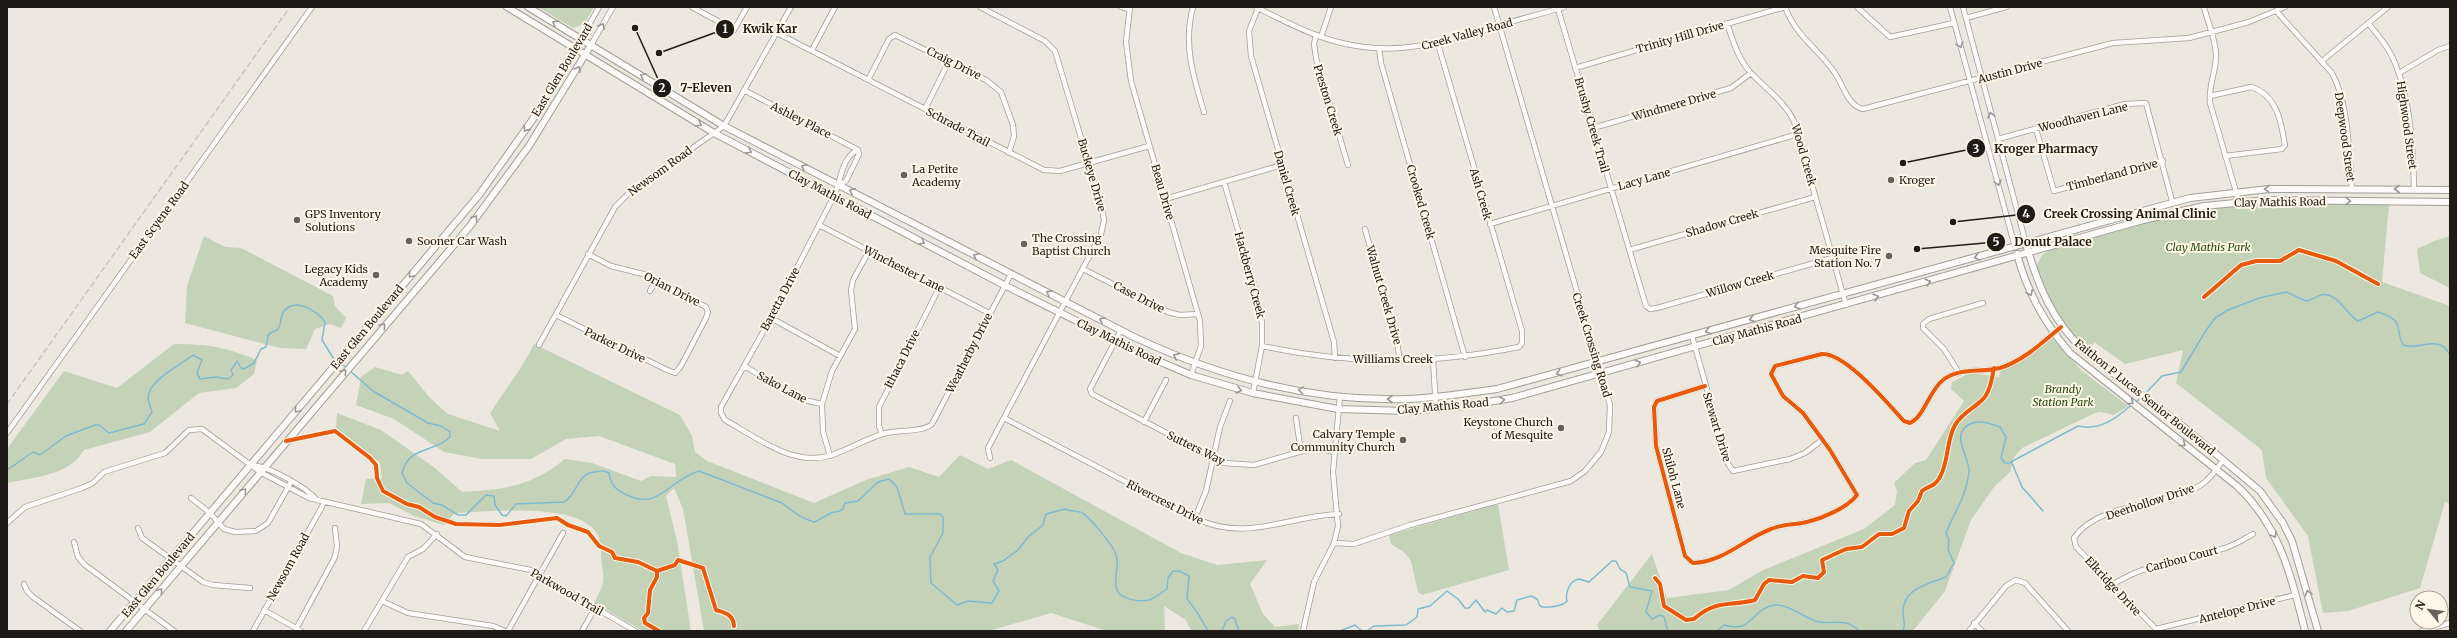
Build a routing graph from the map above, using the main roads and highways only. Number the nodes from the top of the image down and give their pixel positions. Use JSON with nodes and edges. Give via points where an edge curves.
{"nodes":[{"id":1,"x":507,"y":7,"type":"edge"},
{"id":2,"x":528,"y":7,"type":"edge"},
{"id":3,"x":581,"y":39,"type":"junction"},
{"id":4,"x":591,"y":45,"type":"junction"},
{"id":5,"x":576,"y":48,"type":"junction"},
{"id":6,"x":586,"y":54,"type":"junction"},
{"id":7,"x":2450,"y":190,"type":"edge"},
{"id":8,"x":2450,"y":202,"type":"edge"},
{"id":9,"x":894,"y":213,"type":"junction"},
{"id":10,"x":888,"y":224,"type":"junction"},
{"id":11,"x":2026,"y":244,"type":"junction"},
{"id":12,"x":2015,"y":247,"type":"junction"},
{"id":13,"x":2029,"y":253,"type":"junction"},
{"id":14,"x":2018,"y":256,"type":"junction"},
{"id":15,"x":423,"y":261,"type":"junction"},
{"id":16,"x":1949,"y":264,"type":"junction"},
{"id":17,"x":432,"y":269,"type":"junction"},
{"id":18,"x":1952,"y":275,"type":"junction"},
{"id":19,"x":1902,"y":277,"type":"junction"},
{"id":20,"x":1905,"y":288,"type":"junction"},
{"id":21,"x":1780,"y":311,"type":"junction"},
{"id":22,"x":1784,"y":323,"type":"junction"},
{"id":23,"x":110,"y":631,"type":"edge"},
{"id":24,"x":126,"y":631,"type":"edge"},
{"id":25,"x":2305,"y":631,"type":"edge"},
{"id":26,"x":2318,"y":631,"type":"edge"}],
"edges":[{"from":1,"to":5,"type":"main road","name":"Clay Mathis Road"},
{"from":3,"to":2,"type":"main road","name":"Clay Mathis Road","one_way":true},
{"from":3,"to":4,"type":"main road","name":"Clay Mathis Road"},
{"from":3,"to":5,"type":"main road","name":"East Glen Boulevard"},
{"from":4,"to":6,"type":"main road","name":"East Glen Boulevard"},
{"from":9,"to":4,"type":"main road","name":"Clay Mathis Road","one_way":true,"via":[[724,126]]},
{"from":5,"to":6,"type":"main road","name":"Clay Mathis Road"},
{"from":5,"to":15,"type":"main road","name":"East Glen Boulevard","one_way":true,"via":[[510,153]]},
{"from":6,"to":10,"type":"main road","name":"Clay Mathis Road","one_way":true,"via":[[714,133]]},
{"from":17,"to":6,"type":"main road","name":"East Glen Boulevard","one_way":true,"via":[[470,226],[525,152]]},
{"from":7,"to":11,"type":"main road","name":"Clay Mathis Road","one_way":true,"via":[[2269,189],[2236,192],[2172,201]]},
{"from":13,"to":8,"type":"main road","name":"Clay Mathis Road","one_way":true,"via":[[2143,220],[2204,206],[2295,200]]},
{"from":9,"to":10,"type":"main road"},
{"from":21,"to":9,"type":"main road","name":"Clay Mathis Road","one_way":true,"via":[[1497,389],[1435,397],[1378,399],[1340,396],[1255,383],[1196,364],[1121,330]]},
{"from":10,"to":22,"type":"main road","name":"Clay Mathis Road","one_way":true,"via":[[1115,341],[1191,375],[1252,393],[1338,409],[1408,410],[1512,398]]},
{"from":11,"to":12,"type":"main road","name":"Clay Mathis Road"},
{"from":11,"to":13,"type":"main road","name":"Faithon P Lucas Senior Boulevard"},
{"from":12,"to":14,"type":"main road","name":"Faithon P Lucas Senior Boulevard"},
{"from":12,"to":16,"type":"main road","name":"Clay Mathis Road","one_way":true},
{"from":13,"to":14,"type":"main road","name":"Clay Mathis Road"},
{"from":26,"to":13,"type":"main road","name":"Faithon P Lucas Senior Boulevard","one_way":true,"via":[[2299,561],[2283,522],[2260,491],[2086,352],[2061,327],[2036,279]]},
{"from":14,"to":18,"type":"main road","name":"Clay Mathis Road"},
{"from":14,"to":25,"type":"main road","name":"Faithon P Lucas Senior Boulevard","one_way":true,"via":[[2031,296],[2053,334],[2078,361],[2248,496],[2268,523],[2281,548]]},
{"from":15,"to":17,"type":"main road"},
{"from":15,"to":23,"type":"main road","name":"East Glen Boulevard","one_way":true},
{"from":16,"to":18,"type":"main road"},
{"from":16,"to":19,"type":"main road","name":"Clay Mathis Road"},
{"from":24,"to":17,"type":"main road","name":"East Glen Boulevard","one_way":true},
{"from":20,"to":18,"type":"main road","name":"Clay Mathis Road","one_way":true},
{"from":19,"to":20,"type":"main road"},
{"from":19,"to":21,"type":"main road","name":"Clay Mathis Road","one_way":true},
{"from":22,"to":20,"type":"main road","name":"Clay Mathis Road","one_way":true},
{"from":21,"to":22,"type":"main road"}]}
